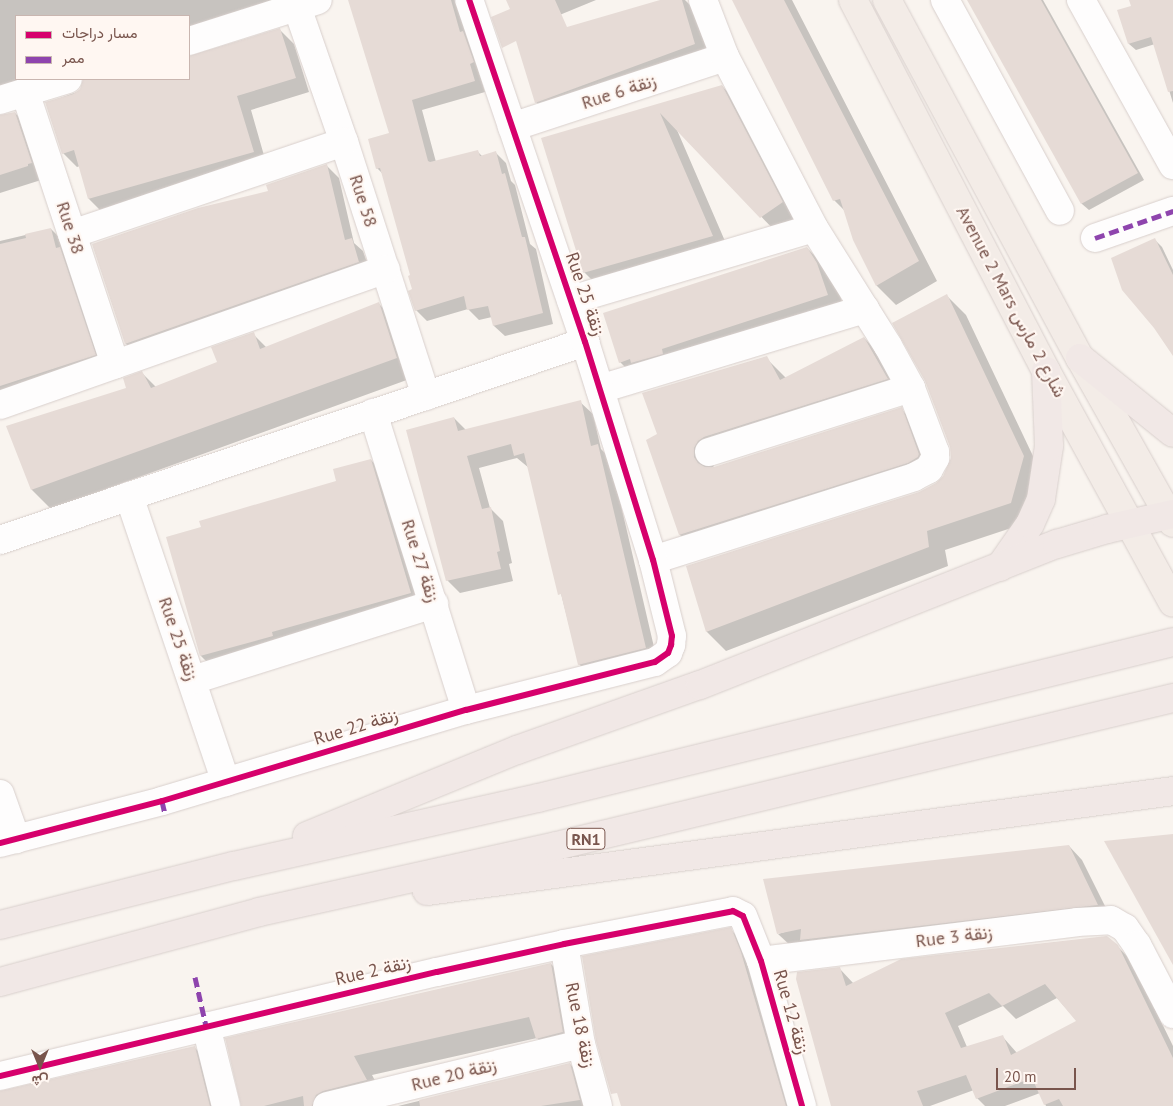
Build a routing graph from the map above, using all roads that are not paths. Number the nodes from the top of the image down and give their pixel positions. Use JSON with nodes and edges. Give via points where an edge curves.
{"nodes":[{"id":1,"x":470,"y":0,"type":"edge"},
{"id":2,"x":703,"y":0,"type":"edge"},
{"id":3,"x":853,"y":0,"type":"edge"},
{"id":4,"x":887,"y":0,"type":"edge"},
{"id":5,"x":945,"y":0,"type":"edge"},
{"id":6,"x":1081,"y":0,"type":"edge"},
{"id":7,"x":307,"y":4,"type":"edge"},
{"id":8,"x":190,"y":41,"type":"edge"},
{"id":9,"x":726,"y":57,"type":"junction"},
{"id":10,"x":65,"y":80,"type":"edge"},
{"id":11,"x":12,"y":96,"type":"edge"},
{"id":12,"x":512,"y":127,"type":"junction"},
{"id":13,"x":344,"y":142,"type":"junction"},
{"id":14,"x":1173,"y":165,"type":"edge"},
{"id":15,"x":1060,"y":211,"type":"dead end"},
{"id":16,"x":1173,"y":211,"type":"edge"},
{"id":17,"x":814,"y":228,"type":"junction"},
{"id":18,"x":72,"y":234,"type":"junction"},
{"id":19,"x":1094,"y":238,"type":"dead end"},
{"id":20,"x":386,"y":269,"type":"junction"},
{"id":21,"x":571,"y":300,"type":"junction"},
{"id":22,"x":865,"y":309,"type":"junction"},
{"id":23,"x":585,"y":342,"type":"junction"},
{"id":24,"x":1080,"y":358,"type":"junction"},
{"id":25,"x":115,"y":364,"type":"junction"},
{"id":26,"x":1046,"y":372,"type":"junction"},
{"id":27,"x":911,"y":388,"type":"junction"},
{"id":28,"x":600,"y":389,"type":"junction"},
{"id":29,"x":426,"y":396,"type":"junction"},
{"id":30,"x":0,"y":405,"type":"edge"},
{"id":31,"x":373,"y":413,"type":"junction"},
{"id":32,"x":1173,"y":433,"type":"edge"},
{"id":33,"x":709,"y":452,"type":"dead end"},
{"id":34,"x":129,"y":496,"type":"junction"},
{"id":35,"x":1171,"y":517,"type":"edge"},
{"id":36,"x":1130,"y":523,"type":"junction"},
{"id":37,"x":2,"y":534,"type":"edge"},
{"id":38,"x":653,"y":560,"type":"junction"},
{"id":39,"x":1000,"y":567,"type":"junction"},
{"id":40,"x":664,"y":601,"type":"joint"},
{"id":41,"x":1173,"y":603,"type":"edge"},
{"id":42,"x":434,"y":604,"type":"junction"},
{"id":43,"x":1173,"y":642,"type":"edge"},
{"id":44,"x":193,"y":680,"type":"junction"},
{"id":45,"x":1173,"y":698,"type":"edge"},
{"id":46,"x":466,"y":710,"type":"junction"},
{"id":47,"x":226,"y":782,"type":"junction"},
{"id":48,"x":1173,"y":791,"type":"edge"},
{"id":49,"x":0,"y":794,"type":"edge"},
{"id":50,"x":8,"y":841,"type":"edge"},
{"id":51,"x":234,"y":866,"type":"junction"},
{"id":52,"x":260,"y":912,"type":"junction"},
{"id":53,"x":0,"y":925,"type":"edge"},
{"id":54,"x":749,"y":927,"type":"joint"},
{"id":55,"x":564,"y":944,"type":"junction"},
{"id":56,"x":761,"y":962,"type":"junction"},
{"id":57,"x":0,"y":982,"type":"edge"},
{"id":58,"x":1173,"y":1014,"type":"edge"},
{"id":59,"x":206,"y":1026,"type":"junction"},
{"id":60,"x":581,"y":1044,"type":"junction"},
{"id":61,"x":0,"y":1076,"type":"edge"},
{"id":62,"x":226,"y":1106,"type":"edge"},
{"id":63,"x":327,"y":1106,"type":"edge"},
{"id":64,"x":598,"y":1106,"type":"edge"},
{"id":65,"x":802,"y":1106,"type":"edge"}],
"edges":[{"from":1,"to":12,"type":"street","name":"Rue 25 زنقة"},
{"from":2,"to":9,"type":"street"},
{"from":3,"to":26,"type":"main road","name":"Avenue 2 Mars شارع 2 مارس"},
{"from":4,"to":24,"type":"main road","name":"Avenue 2 Mars شارع 2 مارس"},
{"from":5,"to":15,"type":"street"},
{"from":6,"to":14,"type":"street"},
{"from":7,"to":8,"type":"street"},
{"from":7,"to":13,"type":"street","name":"Rue 58"},
{"from":9,"to":12,"type":"street","name":"Rue 6 زنقة"},
{"from":9,"to":17,"type":"street"},
{"from":10,"to":11,"type":"street"},
{"from":11,"to":18,"type":"street","name":"Rue 38"},
{"from":12,"to":21,"type":"street","name":"Rue 25 زنقة"},
{"from":13,"to":18,"type":"street"},
{"from":13,"to":20,"type":"street","name":"Rue 58"},
{"from":16,"to":19,"type":"street"},
{"from":17,"to":21,"type":"street"},
{"from":17,"to":22,"type":"street"},
{"from":18,"to":25,"type":"street","name":"Rue 38"},
{"from":20,"to":25,"type":"street"},
{"from":20,"to":29,"type":"street","name":"Rue 58"},
{"from":21,"to":23,"type":"street","name":"Rue 25 زنقة"},
{"from":22,"to":27,"type":"street"},
{"from":22,"to":28,"type":"street"},
{"from":23,"to":28,"type":"street","name":"Rue 25 زنقة"},
{"from":23,"to":29,"type":"street"},
{"from":24,"to":32,"type":"highway"},
{"from":24,"to":35,"type":"main road","name":"Avenue 2 Mars شارع 2 مارس"},
{"from":25,"to":30,"type":"street"},
{"from":26,"to":36,"type":"main road","name":"Avenue 2 Mars شارع 2 مارس"},
{"from":26,"to":39,"type":"highway","via":[[1049,446],[1041,499],[1030,524]]},
{"from":27,"to":33,"type":"street"},
{"from":27,"to":38,"type":"street","via":[[935,452],[934,464],[929,468],[914,477]]},
{"from":28,"to":38,"type":"street","name":"Rue 25 زنقة"},
{"from":29,"to":31,"type":"street"},
{"from":31,"to":34,"type":"street"},
{"from":31,"to":42,"type":"street","name":"Rue 27 زنقة"},
{"from":34,"to":37,"type":"street"},
{"from":34,"to":44,"type":"street","name":"Rue 25 زنقة"},
{"from":35,"to":36,"type":"highway"},
{"from":36,"to":39,"type":"highway","via":[[1057,544]]},
{"from":36,"to":41,"type":"main road","name":"Avenue 2 Mars شارع 2 مارس"},
{"from":38,"to":40,"type":"street","name":"Rue 25 زنقة"},
{"from":39,"to":51,"type":"highway","via":[[700,684],[517,750]]},
{"from":40,"to":46,"type":"street","name":"Rue 22 زنقة","via":[[671,645],[668,653],[655,662]]},
{"from":42,"to":44,"type":"street"},
{"from":42,"to":46,"type":"street","name":"Rue 27 زنقة"},
{"from":43,"to":51,"type":"highway","via":[[547,796]]},
{"from":44,"to":47,"type":"street","name":"Rue 25 زنقة"},
{"from":45,"to":52,"type":"highway","number":"RN1","via":[[556,846]]},
{"from":46,"to":47,"type":"street","name":"Rue 22 زنقة"},
{"from":47,"to":50,"type":"street","name":"Rue 22 زنقة"},
{"from":48,"to":52,"type":"highway"},
{"from":49,"to":50,"type":"street"},
{"from":51,"to":53,"type":"highway"},
{"from":52,"to":57,"type":"highway","number":"RN1"},
{"from":54,"to":55,"type":"street","name":"Rue 2 زنقة","via":[[743,916],[732,911]]},
{"from":54,"to":56,"type":"street","name":"Rue 12 زنقة"},
{"from":55,"to":59,"type":"street","name":"Rue 2 زنقة"},
{"from":55,"to":60,"type":"street","name":"Rue 18 زنقة"},
{"from":56,"to":58,"type":"street","name":"Rue 3 زنقة","via":[[1104,920],[1120,924],[1137,944]]},
{"from":56,"to":65,"type":"street","name":"Rue 12 زنقة"},
{"from":59,"to":61,"type":"street","name":"Rue 2 زنقة"},
{"from":59,"to":62,"type":"street"},
{"from":60,"to":63,"type":"street","name":"Rue 20 زنقة"},
{"from":60,"to":64,"type":"street","name":"Rue 18 زنقة"}]}
